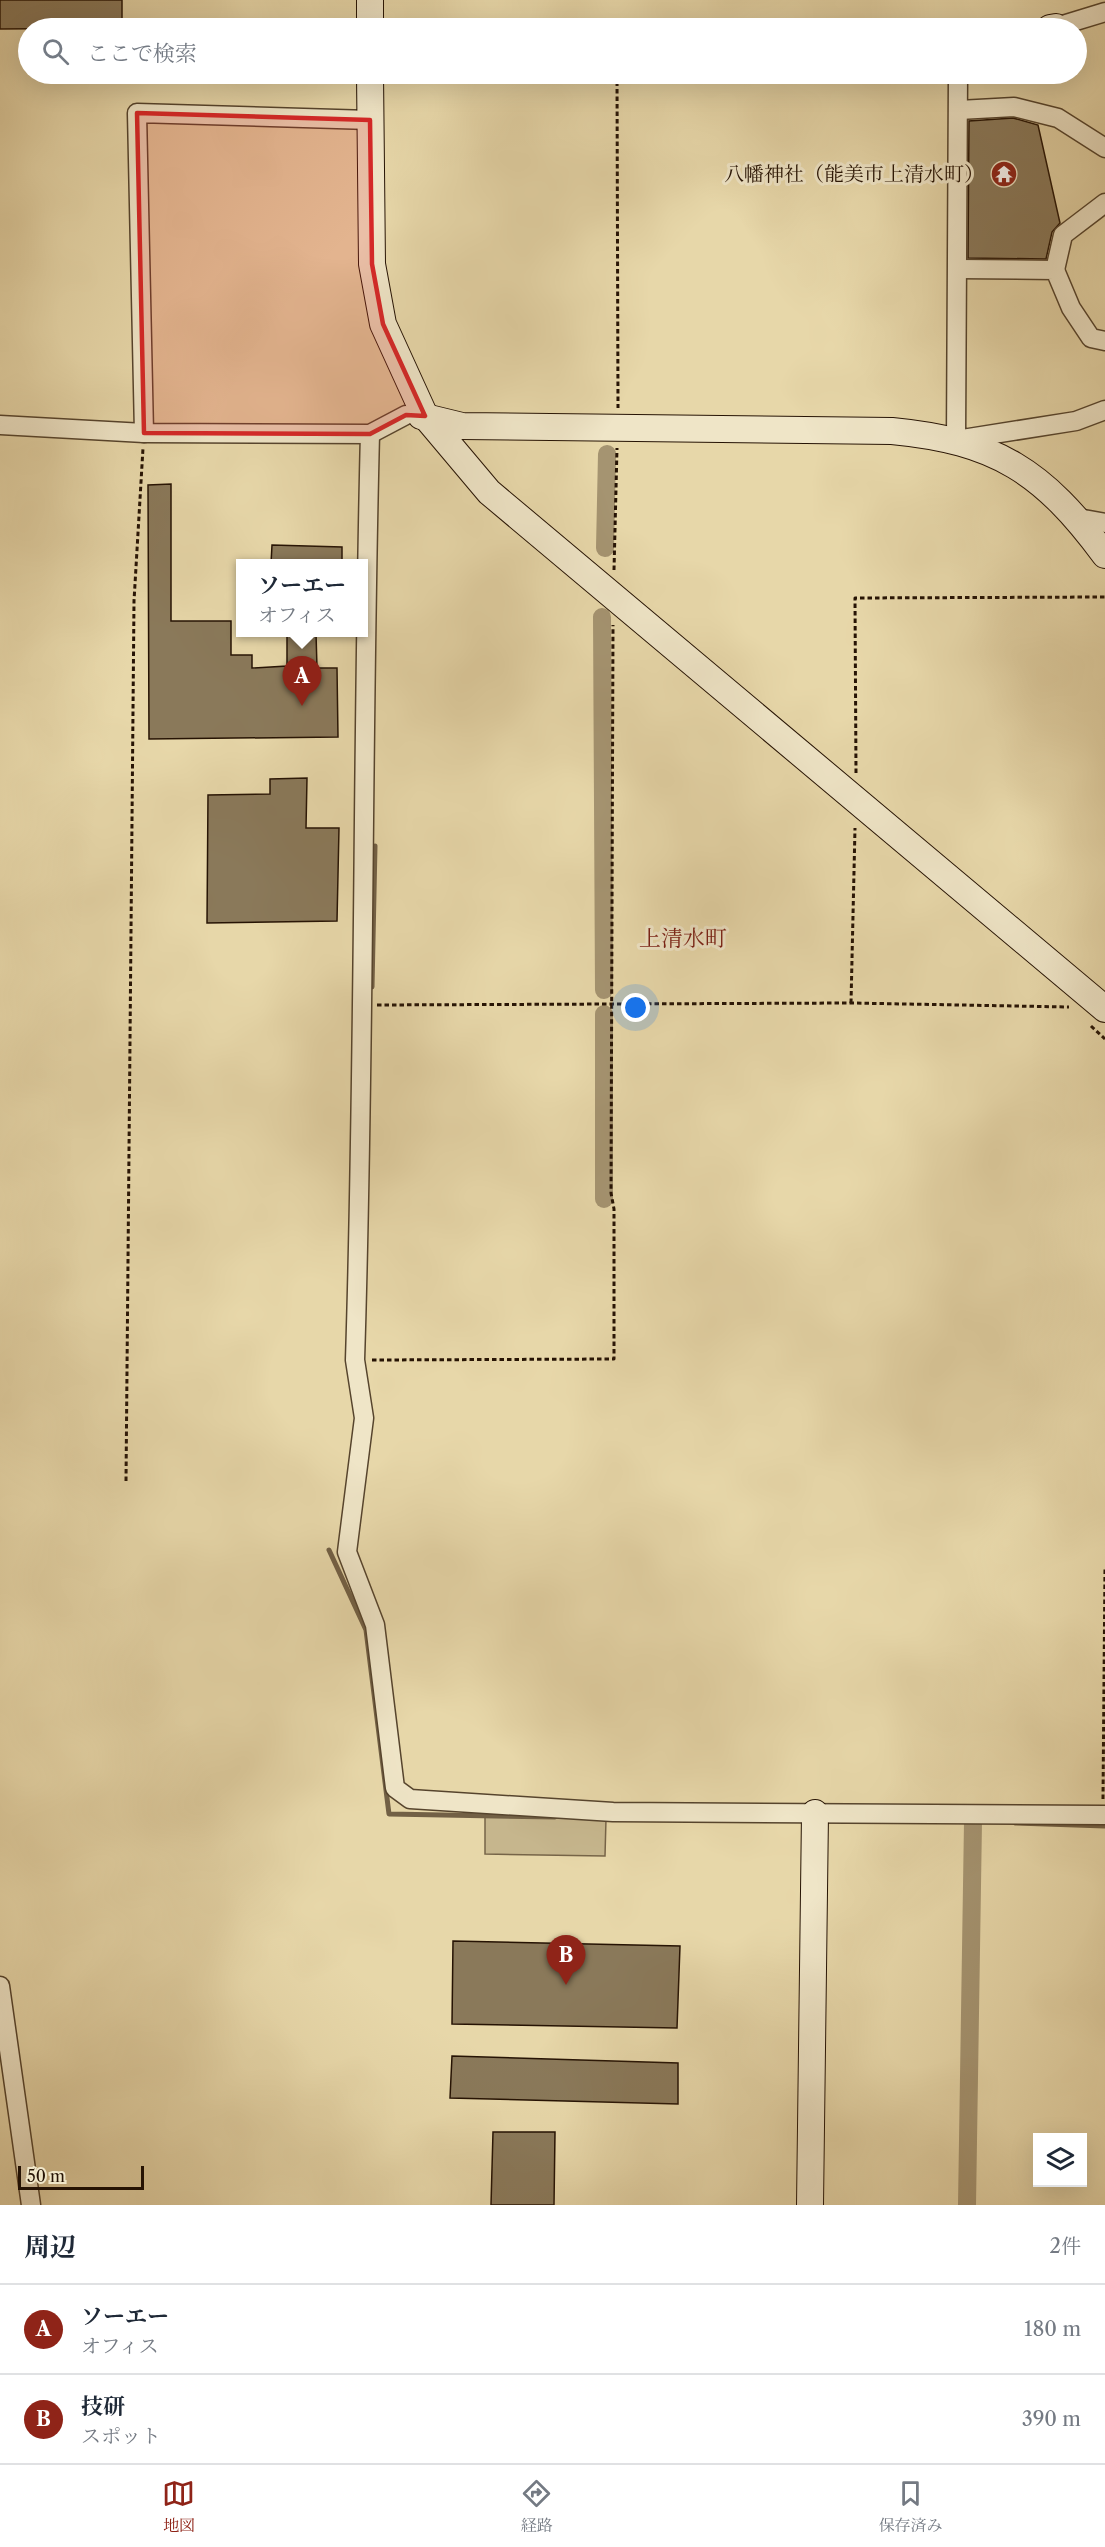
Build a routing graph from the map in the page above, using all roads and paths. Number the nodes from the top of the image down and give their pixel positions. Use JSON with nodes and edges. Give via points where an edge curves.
{"nodes":[{"id":1,"x":370,"y":0,"type":"edge"},
{"id":2,"x":1105,"y":12,"type":"edge"},
{"id":3,"x":370,"y":18,"type":"edge"},
{"id":4,"x":1086,"y":18,"type":"edge"},
{"id":5,"x":370,"y":84,"type":"edge"},
{"id":6,"x":617,"y":84,"type":"edge"},
{"id":7,"x":958,"y":84,"type":"edge"},
{"id":8,"x":959,"y":110,"type":"junction"},
{"id":9,"x":370,"y":120,"type":"junction"},
{"id":10,"x":1105,"y":148,"type":"edge"},
{"id":11,"x":1105,"y":203,"type":"edge"},
{"id":12,"x":958,"y":269,"type":"junction"},
{"id":13,"x":1055,"y":270,"type":"junction"},
{"id":14,"x":1105,"y":341,"type":"edge"},
{"id":15,"x":1105,"y":410,"type":"edge"},
{"id":16,"x":415,"y":415,"type":"junction"},
{"id":17,"x":0,"y":425,"type":"edge"},
{"id":18,"x":618,"y":429,"type":"junction"},
{"id":19,"x":144,"y":433,"type":"junction"},
{"id":20,"x":370,"y":434,"type":"junction"},
{"id":21,"x":956,"y":440,"type":"junction"},
{"id":22,"x":1078,"y":519,"type":"junction"},
{"id":23,"x":1105,"y":523,"type":"edge"},
{"id":24,"x":1105,"y":555,"type":"edge"},
{"id":25,"x":367,"y":559,"type":"edge"},
{"id":26,"x":1105,"y":597,"type":"edge"},
{"id":27,"x":613,"y":599,"type":"junction"},
{"id":28,"x":365,"y":637,"type":"edge"},
{"id":29,"x":856,"y":801,"type":"junction"},
{"id":30,"x":1082,"y":990,"type":"junction"},
{"id":31,"x":850,"y":1003,"type":"junction"},
{"id":32,"x":363,"y":1005,"type":"junction"},
{"id":33,"x":613,"y":1005,"type":"junction"},
{"id":34,"x":1105,"y":1009,"type":"edge"},
{"id":35,"x":355,"y":1360,"type":"junction"},
{"id":36,"x":126,"y":1481,"type":"dead end"},
{"id":37,"x":1105,"y":1567,"type":"edge"},
{"id":38,"x":814,"y":1813,"type":"junction"},
{"id":39,"x":1104,"y":1815,"type":"edge"},
{"id":40,"x":0,"y":1986,"type":"edge"},
{"id":41,"x":32,"y":2205,"type":"edge"},
{"id":42,"x":810,"y":2205,"type":"edge"}],
"edges":[{"from":1,"to":3,"type":"street"},
{"from":2,"to":4,"type":"street"},
{"from":5,"to":9,"type":"street"},
{"from":6,"to":18,"type":"path"},
{"from":7,"to":8,"type":"street"},
{"from":8,"to":10,"type":"street","via":[[1014,107],[1058,118]]},
{"from":8,"to":12,"type":"street"},
{"from":9,"to":16,"type":"street","via":[[372,264],[383,324]]},
{"from":9,"to":19,"type":"street","via":[[137,113]]},
{"from":11,"to":13,"type":"street","via":[[1063,235]]},
{"from":12,"to":13,"type":"street"},
{"from":12,"to":21,"type":"street"},
{"from":13,"to":14,"type":"street","via":[[1071,308],[1091,338]]},
{"from":15,"to":21,"type":"street","via":[[1076,421]]},
{"from":16,"to":18,"type":"street","via":[[462,426]]},
{"from":16,"to":20,"type":"street"},
{"from":16,"to":27,"type":"street","via":[[489,492]]},
{"from":17,"to":19,"type":"street"},
{"from":18,"to":21,"type":"street","via":[[892,430]]},
{"from":18,"to":27,"type":"path"},
{"from":19,"to":20,"type":"street"},
{"from":19,"to":36,"type":"path","via":[[134,601]]},
{"from":20,"to":25,"type":"street"},
{"from":21,"to":22,"type":"street","via":[[1001,456],[1021,468]]},
{"from":22,"to":23,"type":"street"},
{"from":22,"to":24,"type":"street"},
{"from":26,"to":29,"type":"path","via":[[855,598]]},
{"from":27,"to":29,"type":"street"},
{"from":27,"to":33,"type":"path"},
{"from":28,"to":32,"type":"street"},
{"from":29,"to":30,"type":"street"},
{"from":29,"to":31,"type":"path"},
{"from":30,"to":31,"type":"path","via":[[1069,1007]]},
{"from":30,"to":34,"type":"street"},
{"from":31,"to":33,"type":"path"},
{"from":32,"to":33,"type":"path"},
{"from":32,"to":35,"type":"street"},
{"from":33,"to":35,"type":"path","via":[[614,1359]]},
{"from":35,"to":38,"type":"street","via":[[364,1418],[347,1552],[375,1624],[395,1788],[410,1799],[613,1812]]},
{"from":37,"to":39,"type":"path"},
{"from":38,"to":39,"type":"street"},
{"from":38,"to":42,"type":"street"},
{"from":40,"to":41,"type":"street"}]}
